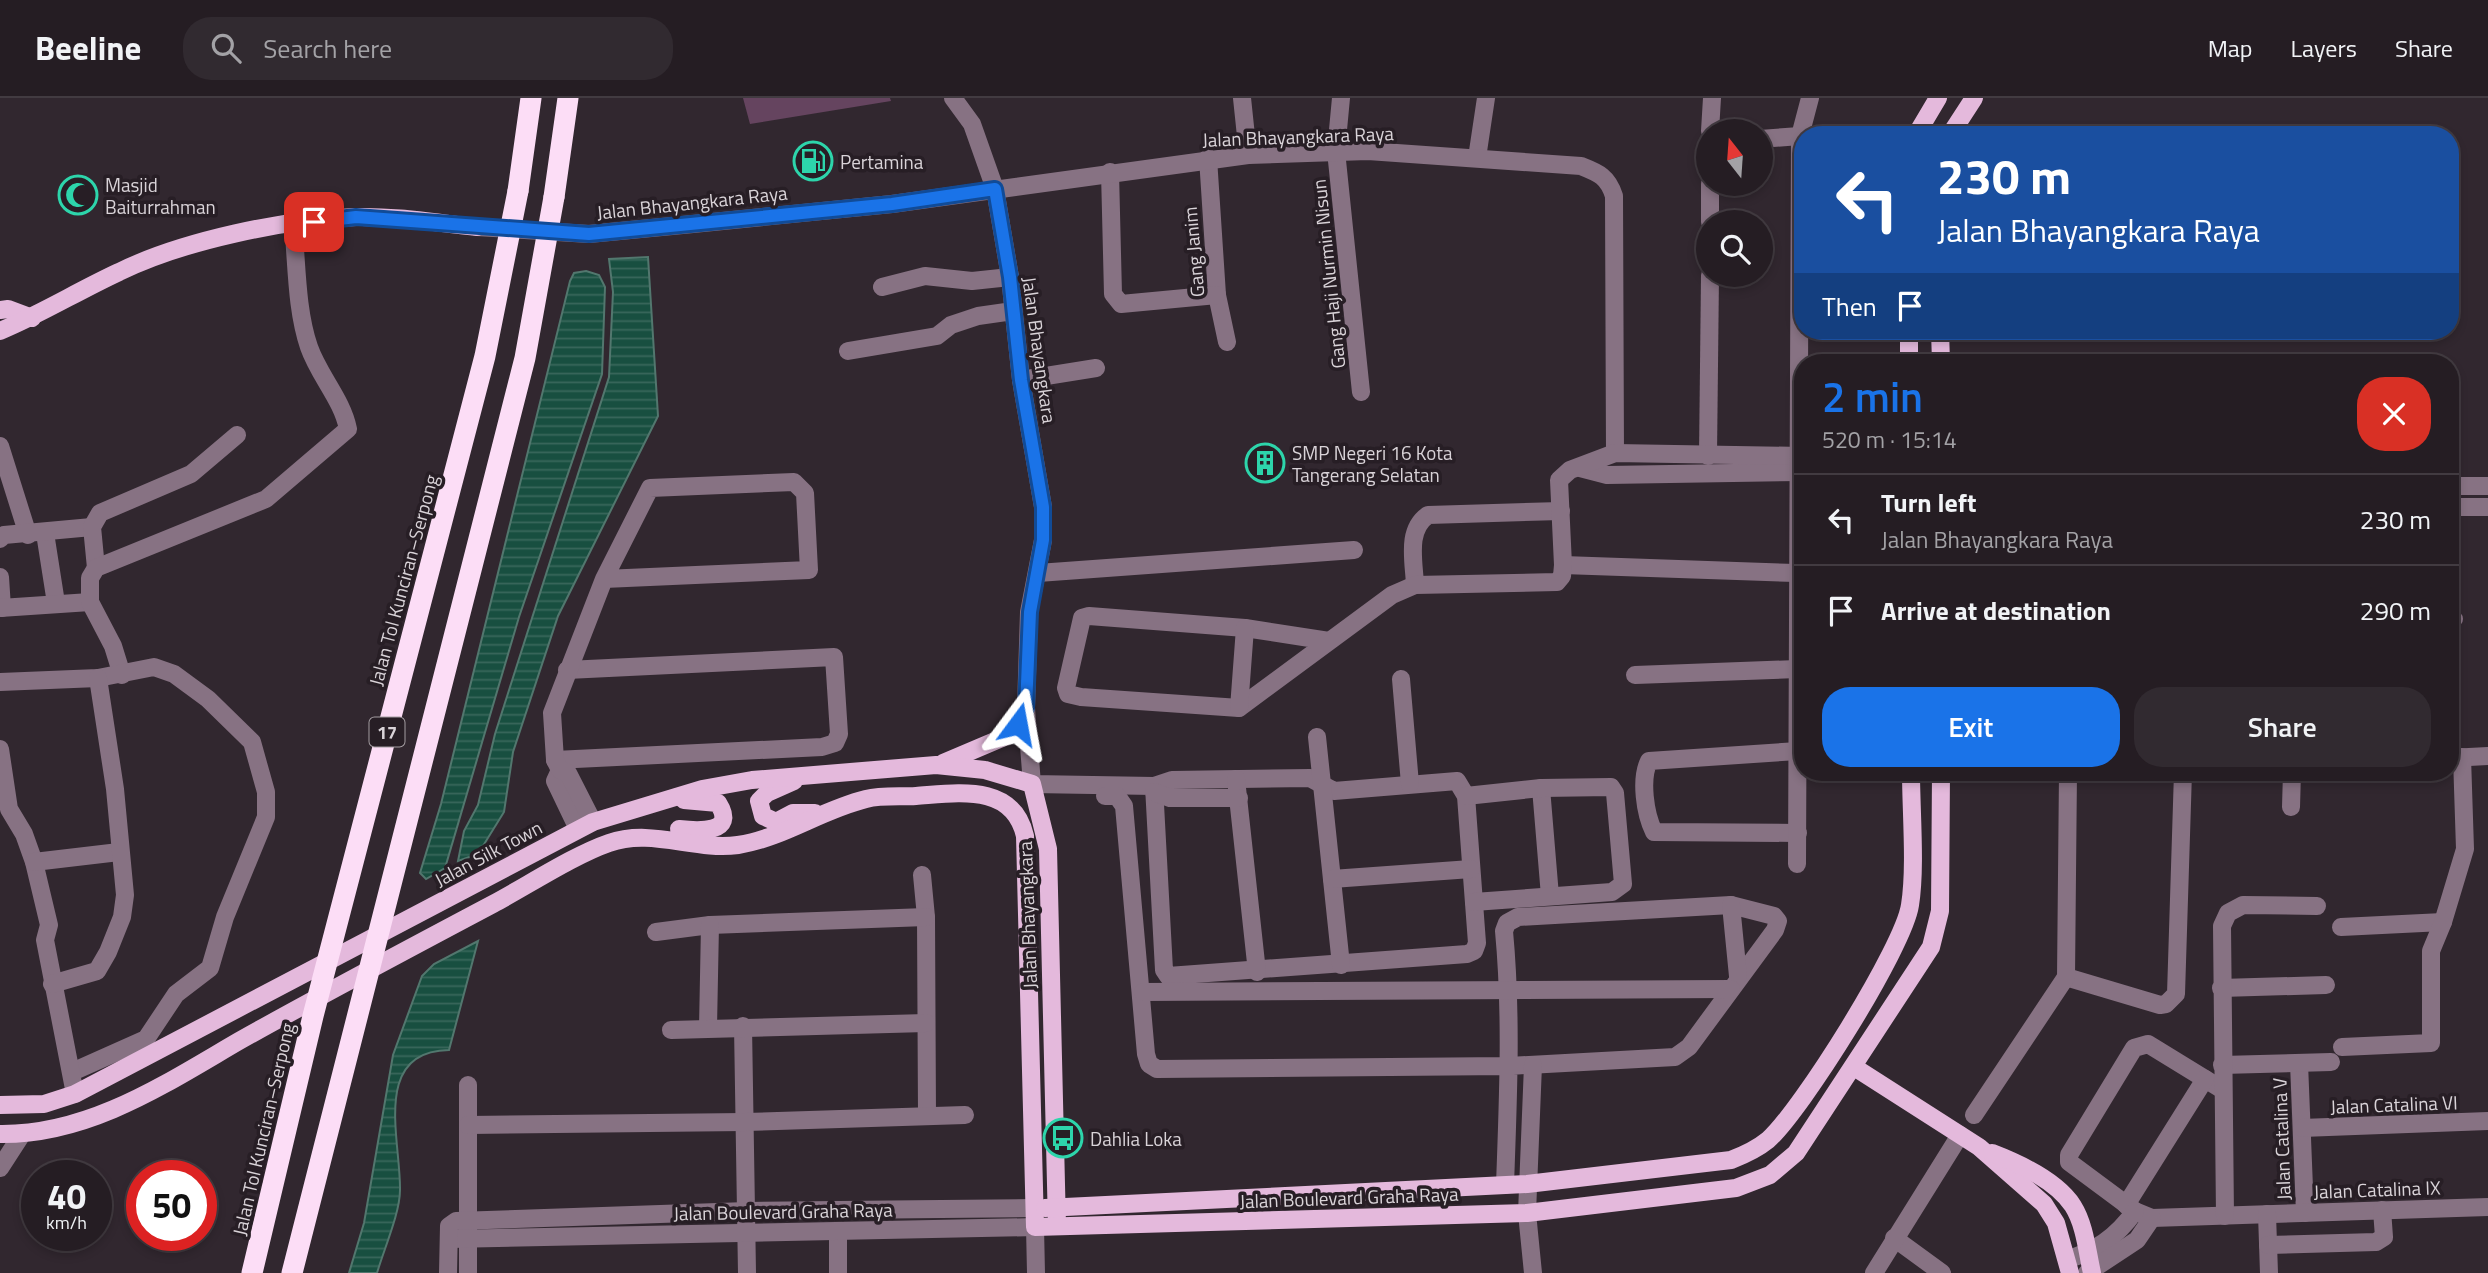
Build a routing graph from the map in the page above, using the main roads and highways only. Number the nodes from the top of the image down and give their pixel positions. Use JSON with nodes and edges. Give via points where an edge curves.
{"nodes":[{"id":1,"x":531,"y":98,"type":"edge"},
{"id":2,"x":568,"y":98,"type":"edge"},
{"id":3,"x":1938,"y":98,"type":"edge"},
{"id":4,"x":1974,"y":98,"type":"edge"},
{"id":5,"x":1921,"y":126,"type":"edge"},
{"id":6,"x":1956,"y":126,"type":"edge"},
{"id":7,"x":477,"y":227,"type":"road end"},
{"id":8,"x":0,"y":310,"type":"edge"},
{"id":9,"x":32,"y":318,"type":"junction"},
{"id":10,"x":0,"y":331,"type":"edge"},
{"id":11,"x":1026,"y":708,"type":"road end"},
{"id":12,"x":936,"y":765,"type":"junction"},
{"id":13,"x":807,"y":775,"type":"junction"},
{"id":14,"x":1911,"y":781,"type":"edge"},
{"id":15,"x":1941,"y":781,"type":"edge"},
{"id":16,"x":1032,"y":784,"type":"joint"},
{"id":17,"x":652,"y":801,"type":"junction"},
{"id":18,"x":825,"y":813,"type":"junction"},
{"id":19,"x":644,"y":838,"type":"junction"},
{"id":20,"x":1854,"y":1067,"type":"junction"},
{"id":21,"x":0,"y":1105,"type":"edge"},
{"id":22,"x":0,"y":1134,"type":"edge"},
{"id":23,"x":1979,"y":1147,"type":"junction"},
{"id":24,"x":1034,"y":1217,"type":"joint"},
{"id":25,"x":1057,"y":1217,"type":"junction"},
{"id":26,"x":2069,"y":1266,"type":"edge"},
{"id":27,"x":2090,"y":1268,"type":"edge"},
{"id":28,"x":252,"y":1273,"type":"edge"},
{"id":29,"x":292,"y":1273,"type":"edge"}],
"edges":[{"from":1,"to":28,"type":"highway","name":"Jalan Tol Kunciran–Serpong","number":"17","bridge":true,"via":[[518,191],[485,356],[313,1016]]},
{"from":2,"to":29,"type":"highway","number":"17","bridge":true,"via":[[525,358]]},
{"from":3,"to":5,"type":"main road"},
{"from":4,"to":6,"type":"main road"},
{"from":7,"to":9,"type":"main road","name":"Jalan Bhayangkara Raya","via":[[356,217],[204,242],[120,271]]},
{"from":8,"to":9,"type":"main road"},
{"from":9,"to":10,"type":"main road","name":"Jalan Bhayangkara Raya"},
{"from":11,"to":12,"type":"main road","via":[[1010,735]]},
{"from":12,"to":13,"type":"main road","name":"Jalan Silk Town"},
{"from":12,"to":16,"type":"main road","name":"Jalan Silk Town","via":[[985,770]]},
{"from":13,"to":17,"type":"main road","name":"Jalan Silk Town","via":[[702,789]]},
{"from":13,"to":18,"type":"main road","via":[[767,793],[759,802],[763,816],[776,822],[793,813]]},
{"from":14,"to":25,"type":"main road","name":"Jalan Boulevard Graha Raya","via":[[1910,905],[1898,943],[1783,1124],[1768,1140],[1731,1160],[1527,1184]]},
{"from":15,"to":20,"type":"main road","name":"Jalan Boulevard Graha Raya","via":[[1940,911],[1931,947]]},
{"from":16,"to":25,"type":"main road","name":"Jalan Bhayangkara","via":[[1048,849]]},
{"from":17,"to":19,"type":"main road","via":[[718,803],[723,819],[706,832],[673,829]]},
{"from":17,"to":21,"type":"main road","name":"Jalan Silk Town","via":[[585,826],[75,1094],[44,1104]]},
{"from":18,"to":19,"type":"main road","via":[[767,839],[735,845]]},
{"from":18,"to":24,"type":"main road","name":"Jalan Bhayangkara","via":[[868,799],[974,792],[1018,814],[1026,836]]},
{"from":19,"to":22,"type":"main road","via":[[609,842],[128,1103],[74,1125]]},
{"from":20,"to":23,"type":"main road"},
{"from":20,"to":25,"type":"main road","name":"Jalan Boulevard Graha Raya","via":[[1796,1153],[1770,1175],[1736,1188],[1527,1213]]},
{"from":23,"to":26,"type":"main road","via":[[2044,1204],[2056,1223]]},
{"from":23,"to":27,"type":"main road","via":[[2015,1161],[2072,1204],[2081,1222]]},
{"from":24,"to":25,"type":"main road","name":"Jalan Boulevard Graha Raya"}]}
